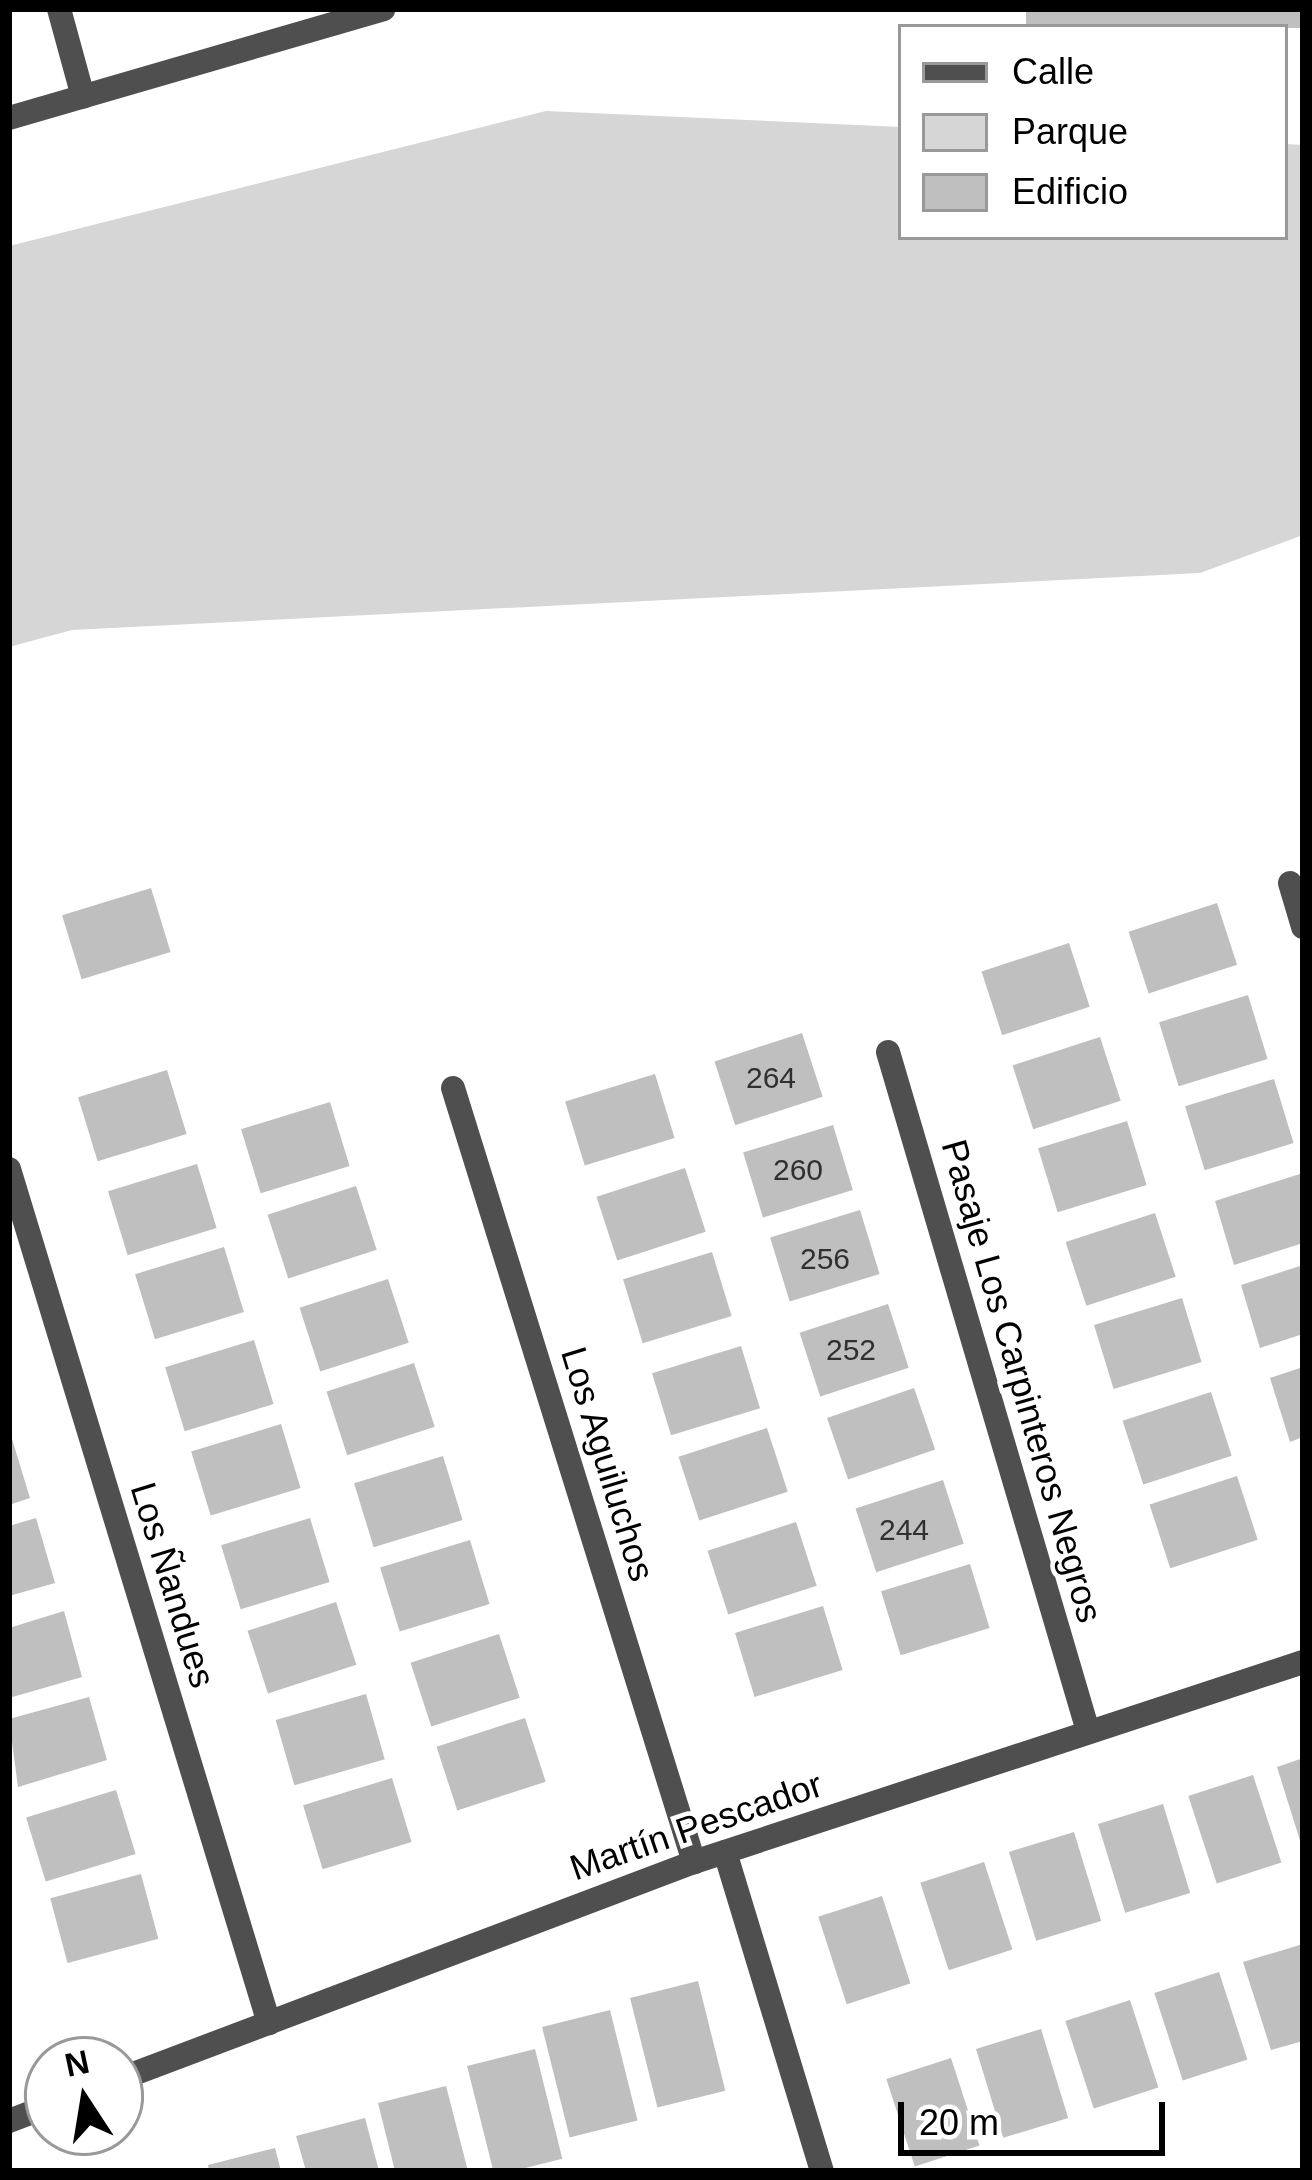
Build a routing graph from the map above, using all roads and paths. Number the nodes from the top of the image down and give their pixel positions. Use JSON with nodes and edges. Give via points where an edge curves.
{"nodes":[{"id":1,"x":59,"y":9,"type":"edge"},
{"id":2,"x":382,"y":9,"type":"edge"},
{"id":3,"x":83,"y":97,"type":"junction"},
{"id":4,"x":9,"y":118,"type":"edge"},
{"id":5,"x":1290,"y":883,"type":"dead end"},
{"id":6,"x":1303,"y":926,"type":"edge"},
{"id":7,"x":888,"y":1052,"type":"dead end"},
{"id":8,"x":453,"y":1088,"type":"dead end"},
{"id":9,"x":9,"y":1168,"type":"edge"},
{"id":10,"x":1303,"y":1662,"type":"edge"},
{"id":11,"x":1088,"y":1731,"type":"junction"},
{"id":12,"x":725,"y":1852,"type":"junction"},
{"id":13,"x":694,"y":1862,"type":"junction"},
{"id":14,"x":269,"y":2023,"type":"junction"},
{"id":15,"x":144,"y":2070,"type":"edge"},
{"id":16,"x":822,"y":2171,"type":"edge"}],
"edges":[{"from":1,"to":3,"type":"street"},
{"from":2,"to":3,"type":"street"},
{"from":3,"to":4,"type":"street"},
{"from":5,"to":6,"type":"street"},
{"from":7,"to":11,"type":"street","name":"Pasaje Los Carpinteros Negros"},
{"from":8,"to":13,"type":"street","name":"Los Aguiluchos"},
{"from":9,"to":14,"type":"street","name":"Los Ñandues"},
{"from":10,"to":11,"type":"street","name":"Martín Pescador"},
{"from":11,"to":12,"type":"street","name":"Martín Pescador"},
{"from":12,"to":13,"type":"street","name":"Martín Pescador"},
{"from":12,"to":16,"type":"street"},
{"from":13,"to":14,"type":"street","name":"Martín Pescador"},
{"from":14,"to":15,"type":"street","name":"Martín Pescador"}]}
